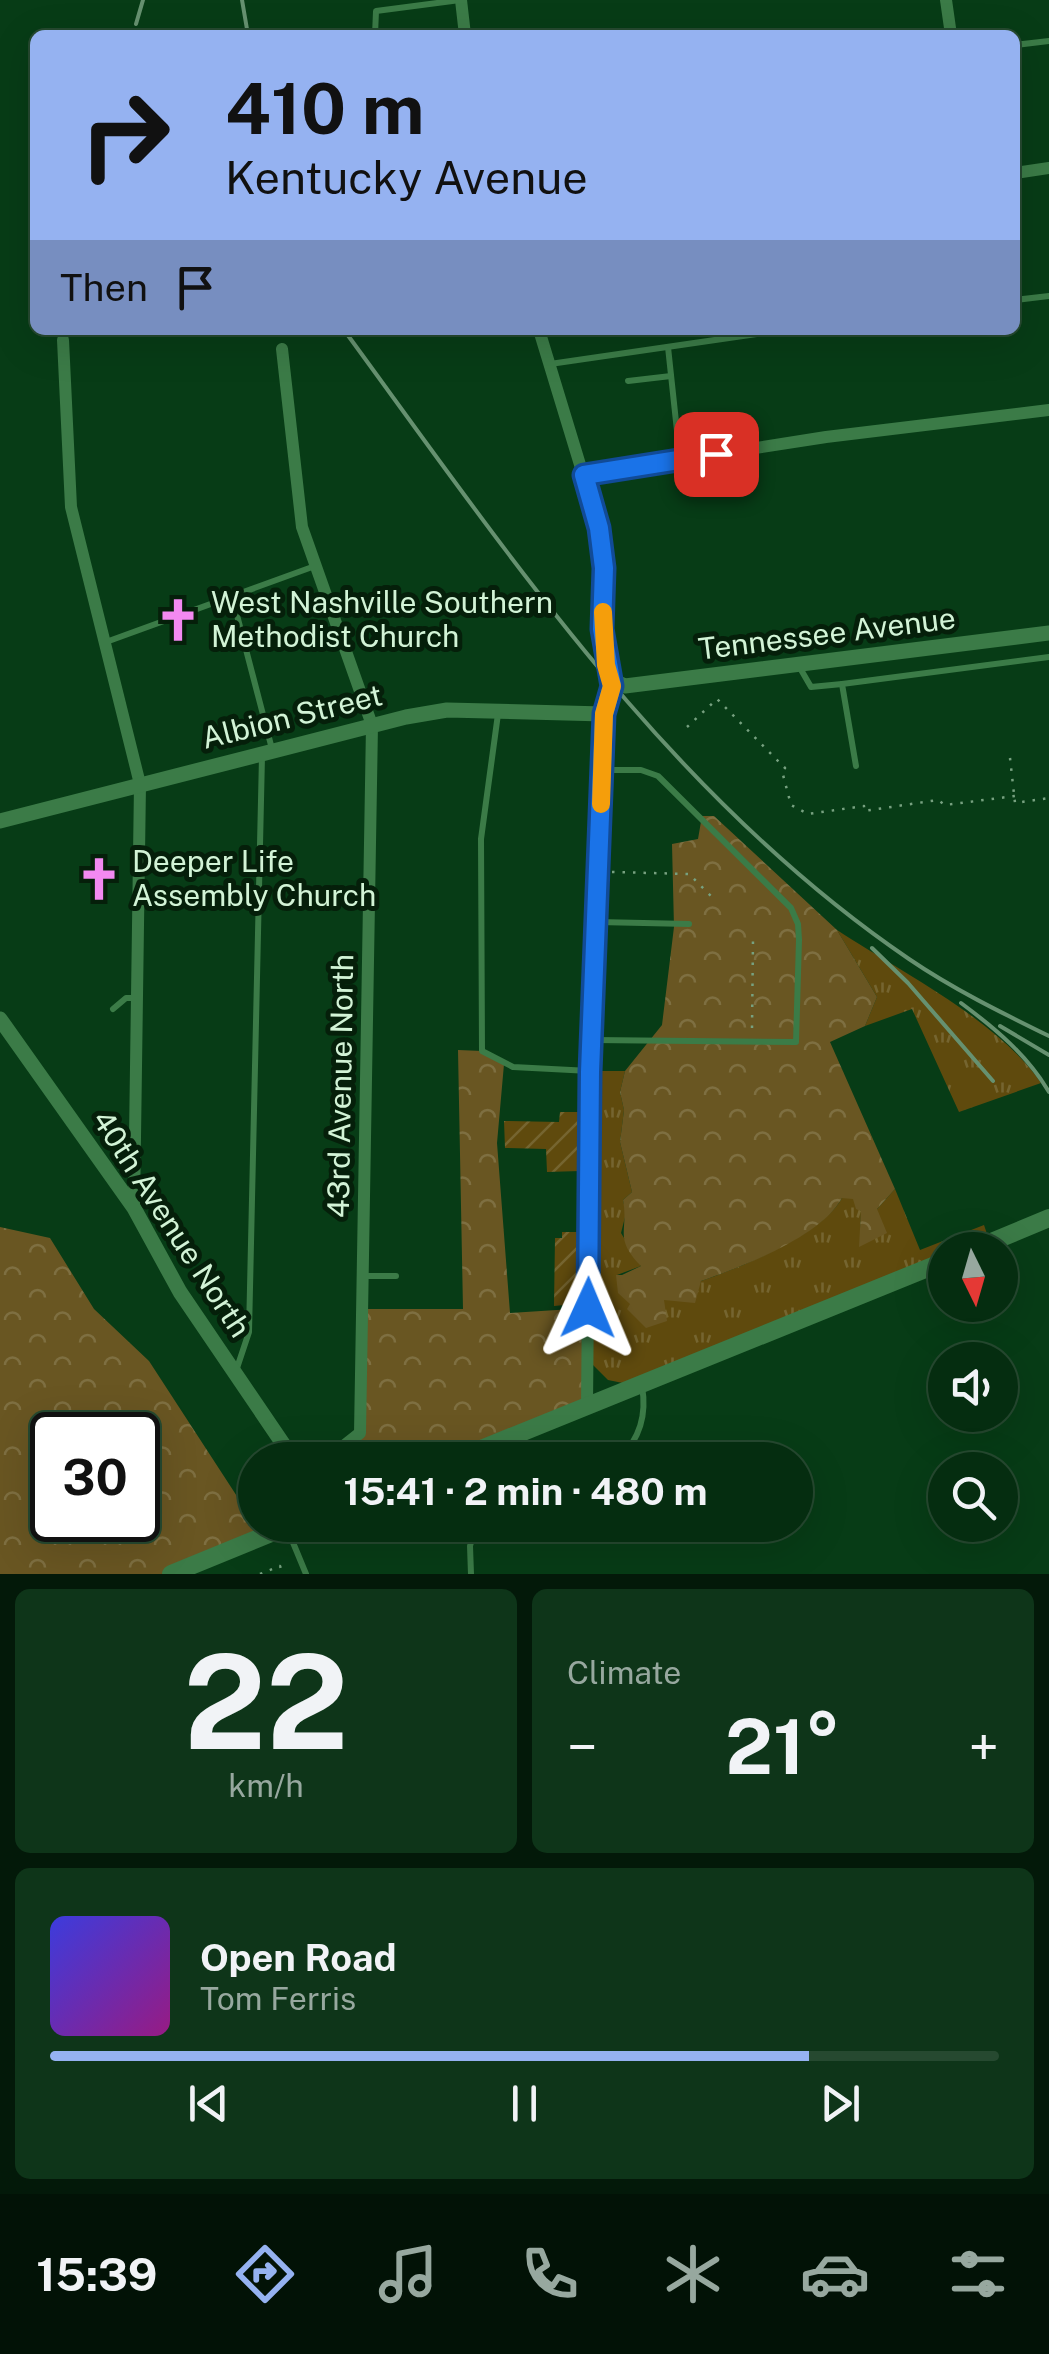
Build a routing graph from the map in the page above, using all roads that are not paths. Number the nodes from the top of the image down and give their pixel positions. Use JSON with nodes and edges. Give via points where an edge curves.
{"nodes":[{"id":1,"x":378,"y":0,"type":"edge"},
{"id":2,"x":461,"y":0,"type":"edge"},
{"id":3,"x":946,"y":0,"type":"edge"},
{"id":4,"x":376,"y":11,"type":"junction"},
{"id":5,"x":376,"y":30,"type":"edge"},
{"id":6,"x":464,"y":30,"type":"edge"},
{"id":7,"x":950,"y":30,"type":"edge"},
{"id":8,"x":1049,"y":40,"type":"edge"},
{"id":9,"x":1020,"y":44,"type":"edge"},
{"id":10,"x":1049,"y":168,"type":"edge"},
{"id":11,"x":1020,"y":172,"type":"edge"},
{"id":12,"x":1049,"y":296,"type":"edge"},
{"id":13,"x":1020,"y":299,"type":"edge"},
{"id":14,"x":541,"y":335,"type":"edge"},
{"id":15,"x":750,"y":335,"type":"edge"},
{"id":16,"x":63,"y":340,"type":"dead end"},
{"id":17,"x":668,"y":347,"type":"junction"},
{"id":18,"x":282,"y":349,"type":"dead end"},
{"id":19,"x":550,"y":364,"type":"junction"},
{"id":20,"x":671,"y":376,"type":"junction"},
{"id":21,"x":628,"y":381,"type":"dead end"},
{"id":22,"x":1049,"y":410,"type":"edge"},
{"id":23,"x":680,"y":460,"type":"junction"},
{"id":24,"x":584,"y":475,"type":"junction"},
{"id":25,"x":316,"y":566,"type":"junction"},
{"id":26,"x":232,"y":596,"type":"junction"},
{"id":27,"x":1049,"y":634,"type":"edge"},
{"id":28,"x":105,"y":642,"type":"junction"},
{"id":29,"x":1049,"y":657,"type":"edge"},
{"id":30,"x":798,"y":666,"type":"junction"},
{"id":31,"x":612,"y":680,"type":"junction"},
{"id":32,"x":842,"y":684,"type":"junction"},
{"id":33,"x":498,"y":713,"type":"junction"},
{"id":34,"x":604,"y":714,"type":"junction"},
{"id":35,"x":372,"y":726,"type":"junction"},
{"id":36,"x":268,"y":752,"type":"junction"},
{"id":37,"x":856,"y":766,"type":"dead end"},
{"id":38,"x":602,"y":770,"type":"junction"},
{"id":39,"x":140,"y":784,"type":"junction"},
{"id":40,"x":0,"y":820,"type":"edge"},
{"id":41,"x":596,"y":922,"type":"junction"},
{"id":42,"x":689,"y":924,"type":"dead end"},
{"id":43,"x":136,"y":998,"type":"junction"},
{"id":44,"x":114,"y":1009,"type":"dead end"},
{"id":45,"x":0,"y":1019,"type":"edge"},
{"id":46,"x":592,"y":1040,"type":"junction"},
{"id":47,"x":590,"y":1072,"type":"junction"},
{"id":48,"x":134,"y":1208,"type":"junction"},
{"id":49,"x":1049,"y":1218,"type":"edge"},
{"id":50,"x":1015,"y":1232,"type":"edge"},
{"id":51,"x":928,"y":1268,"type":"edge"},
{"id":52,"x":362,"y":1276,"type":"junction"},
{"id":53,"x":396,"y":1276,"type":"dead end"},
{"id":54,"x":235,"y":1372,"type":"junction"},
{"id":55,"x":642,"y":1384,"type":"junction"},
{"id":56,"x":588,"y":1407,"type":"junction"},
{"id":57,"x":282,"y":1442,"type":"edge"},
{"id":58,"x":350,"y":1442,"type":"edge"},
{"id":59,"x":500,"y":1442,"type":"edge"},
{"id":60,"x":633,"y":1442,"type":"edge"},
{"id":61,"x":250,"y":1542,"type":"edge"},
{"id":62,"x":295,"y":1542,"type":"edge"},
{"id":63,"x":471,"y":1542,"type":"edge"},
{"id":64,"x":171,"y":1574,"type":"edge"},
{"id":65,"x":306,"y":1574,"type":"edge"},
{"id":66,"x":471,"y":1574,"type":"edge"}],
"edges":[{"from":1,"to":4,"type":"lane"},
{"from":2,"to":4,"type":"lane"},
{"from":2,"to":6,"type":"street"},
{"from":3,"to":7,"type":"street"},
{"from":4,"to":5,"type":"lane"},
{"from":8,"to":9,"type":"lane"},
{"from":10,"to":11,"type":"street"},
{"from":12,"to":13,"type":"lane"},
{"from":14,"to":19,"type":"street"},
{"from":15,"to":17,"type":"lane"},
{"from":16,"to":28,"type":"street","via":[[71,507]]},
{"from":17,"to":19,"type":"lane"},
{"from":17,"to":20,"type":"lane"},
{"from":18,"to":25,"type":"street","name":"43rd Avenue North","via":[[302,527]]},
{"from":19,"to":24,"type":"street"},
{"from":20,"to":21,"type":"lane"},
{"from":20,"to":23,"type":"lane"},
{"from":22,"to":23,"type":"street"},
{"from":23,"to":24,"type":"street"},
{"from":24,"to":31,"type":"street","via":[[599,528],[602,629]]},
{"from":25,"to":26,"type":"lane"},
{"from":25,"to":35,"type":"street","name":"43rd Avenue North"},
{"from":26,"to":28,"type":"lane"},
{"from":26,"to":36,"type":"lane"},
{"from":27,"to":30,"type":"street","name":"Tennessee Avenue"},
{"from":28,"to":39,"type":"street"},
{"from":29,"to":32,"type":"lane"},
{"from":30,"to":31,"type":"street","name":"Tennessee Avenue","via":[[626,686]]},
{"from":30,"to":32,"type":"lane","via":[[811,687]]},
{"from":31,"to":34,"type":"street"},
{"from":32,"to":37,"type":"lane"},
{"from":33,"to":34,"type":"street","name":"Albion Street"},
{"from":33,"to":35,"type":"street","name":"Albion Street","via":[[447,710]]},
{"from":33,"to":47,"type":"lane","via":[[481,840],[482,1051],[513,1067]]},
{"from":34,"to":38,"type":"street"},
{"from":35,"to":36,"type":"street","name":"Albion Street"},
{"from":35,"to":52,"type":"street","name":"43rd Avenue North"},
{"from":36,"to":39,"type":"street","name":"Albion Street"},
{"from":36,"to":54,"type":"lane","via":[[249,1332]]},
{"from":38,"to":41,"type":"street"},
{"from":38,"to":46,"type":"lane","via":[[658,776],[792,908],[800,940],[796,1042]]},
{"from":39,"to":40,"type":"street","name":"Albion Street"},
{"from":39,"to":43,"type":"street"},
{"from":41,"to":42,"type":"lane"},
{"from":41,"to":46,"type":"street"},
{"from":43,"to":44,"type":"lane"},
{"from":43,"to":48,"type":"street"},
{"from":45,"to":48,"type":"street","name":"40th Avenue North"},
{"from":46,"to":47,"type":"street"},
{"from":47,"to":56,"type":"street"},
{"from":48,"to":54,"type":"street","name":"40th Avenue North"},
{"from":49,"to":50,"type":"main road"},
{"from":51,"to":55,"type":"main road"},
{"from":52,"to":53,"type":"lane"},
{"from":52,"to":58,"type":"street","name":"43rd Avenue North","via":[[360,1434]]},
{"from":54,"to":57,"type":"street","name":"40th Avenue North"},
{"from":55,"to":56,"type":"main road"},
{"from":55,"to":60,"type":"lane","via":[[644,1418]]},
{"from":56,"to":59,"type":"main road"},
{"from":61,"to":64,"type":"main road"},
{"from":62,"to":65,"type":"lane"},
{"from":63,"to":66,"type":"lane"}]}
